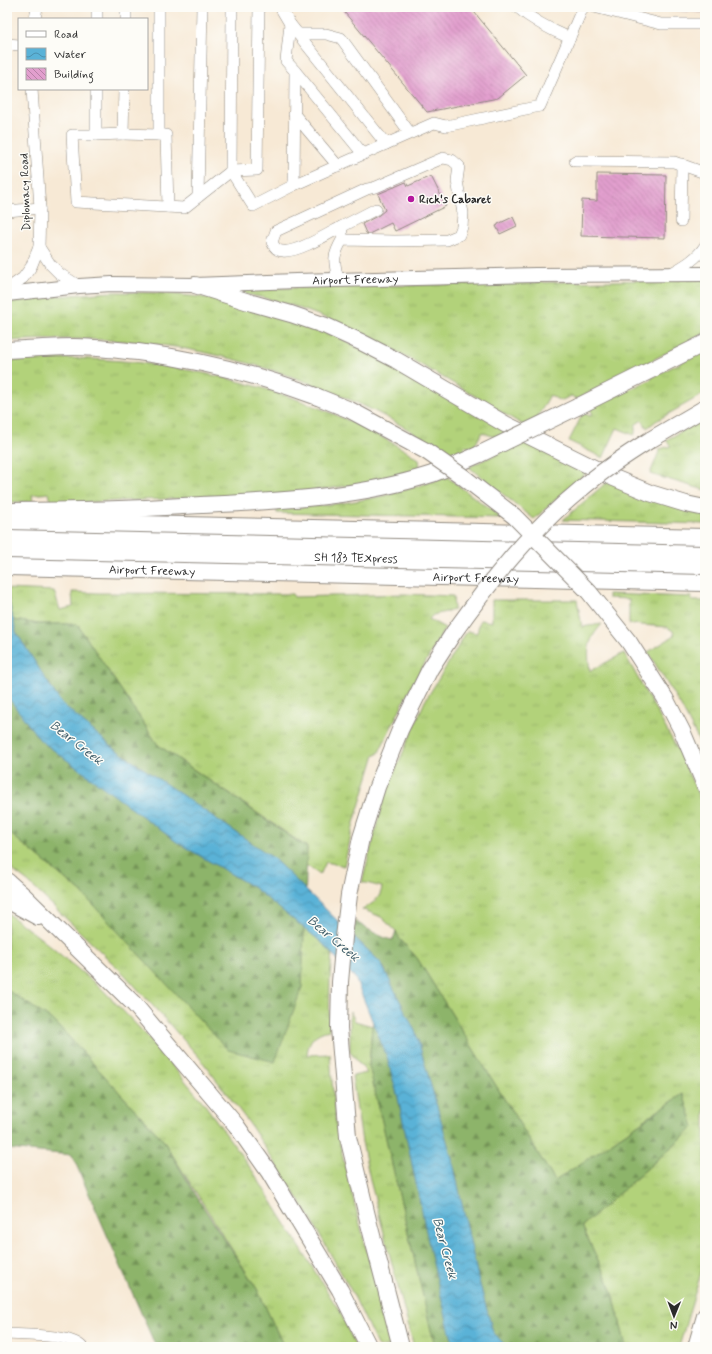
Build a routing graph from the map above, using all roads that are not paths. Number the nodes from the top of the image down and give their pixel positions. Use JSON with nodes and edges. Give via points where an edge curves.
{"nodes":[{"id":1,"x":37,"y":7,"type":"edge"},
{"id":2,"x":97,"y":7,"type":"edge"},
{"id":3,"x":126,"y":7,"type":"edge"},
{"id":4,"x":160,"y":7,"type":"edge"},
{"id":5,"x":202,"y":7,"type":"edge"},
{"id":6,"x":232,"y":7,"type":"edge"},
{"id":7,"x":259,"y":7,"type":"edge"},
{"id":8,"x":280,"y":7,"type":"edge"},
{"id":9,"x":516,"y":7,"type":"edge"},
{"id":10,"x":583,"y":7,"type":"edge"},
{"id":11,"x":594,"y":7,"type":"edge"},
{"id":12,"x":35,"y":18,"type":"edge"},
{"id":13,"x":97,"y":18,"type":"edge"},
{"id":14,"x":126,"y":18,"type":"edge"},
{"id":15,"x":290,"y":24,"type":"junction"},
{"id":16,"x":705,"y":24,"type":"edge"},
{"id":17,"x":298,"y":34,"type":"junction"},
{"id":18,"x":570,"y":38,"type":"junction"},
{"id":19,"x":7,"y":44,"type":"edge"},
{"id":20,"x":18,"y":45,"type":"edge"},
{"id":21,"x":295,"y":71,"type":"junction"},
{"id":22,"x":32,"y":90,"type":"edge"},
{"id":23,"x":96,"y":90,"type":"edge"},
{"id":24,"x":124,"y":90,"type":"edge"},
{"id":25,"x":294,"y":114,"type":"junction"},
{"id":26,"x":410,"y":133,"type":"junction"},
{"id":27,"x":123,"y":134,"type":"junction"},
{"id":28,"x":96,"y":135,"type":"junction"},
{"id":29,"x":159,"y":135,"type":"junction"},
{"id":30,"x":386,"y":144,"type":"junction"},
{"id":31,"x":363,"y":154,"type":"junction"},
{"id":32,"x":575,"y":161,"type":"dead end"},
{"id":33,"x":682,"y":164,"type":"junction"},
{"id":34,"x":338,"y":166,"type":"junction"},
{"id":35,"x":231,"y":171,"type":"junction"},
{"id":36,"x":705,"y":173,"type":"edge"},
{"id":37,"x":294,"y":185,"type":"junction"},
{"id":38,"x":198,"y":197,"type":"junction"},
{"id":39,"x":168,"y":207,"type":"junction"},
{"id":40,"x":40,"y":208,"type":"junction"},
{"id":41,"x":376,"y":209,"type":"dead end"},
{"id":42,"x":7,"y":211,"type":"edge"},
{"id":43,"x":681,"y":221,"type":"dead end"},
{"id":44,"x":341,"y":227,"type":"junction"},
{"id":45,"x":342,"y":240,"type":"junction"},
{"id":46,"x":705,"y":246,"type":"edge"},
{"id":47,"x":40,"y":247,"type":"junction"},
{"id":48,"x":705,"y":274,"type":"edge"},
{"id":49,"x":668,"y":275,"type":"junction"},
{"id":50,"x":338,"y":280,"type":"junction"},
{"id":51,"x":195,"y":285,"type":"junction"},
{"id":52,"x":79,"y":286,"type":"junction"},
{"id":53,"x":7,"y":289,"type":"edge"},
{"id":54,"x":7,"y":294,"type":"edge"},
{"id":55,"x":705,"y":343,"type":"edge"},
{"id":56,"x":7,"y":350,"type":"edge"},
{"id":57,"x":705,"y":408,"type":"edge"},
{"id":58,"x":705,"y":508,"type":"edge"},
{"id":59,"x":7,"y":511,"type":"edge"},
{"id":60,"x":45,"y":517,"type":"junction"},
{"id":61,"x":7,"y":521,"type":"edge"},
{"id":62,"x":705,"y":537,"type":"edge"},
{"id":63,"x":7,"y":538,"type":"edge"},
{"id":64,"x":52,"y":545,"type":"junction"},
{"id":65,"x":7,"y":550,"type":"edge"},
{"id":66,"x":705,"y":554,"type":"edge"},
{"id":67,"x":705,"y":566,"type":"edge"},
{"id":68,"x":7,"y":567,"type":"edge"},
{"id":69,"x":705,"y":583,"type":"edge"},
{"id":70,"x":705,"y":785,"type":"edge"},
{"id":71,"x":7,"y":881,"type":"edge"},
{"id":72,"x":7,"y":900,"type":"edge"},
{"id":73,"x":55,"y":927,"type":"junction"},
{"id":74,"x":705,"y":1316,"type":"edge"},
{"id":75,"x":7,"y":1334,"type":"edge"},
{"id":76,"x":705,"y":1336,"type":"edge"},
{"id":77,"x":82,"y":1347,"type":"edge"},
{"id":78,"x":369,"y":1347,"type":"edge"},
{"id":79,"x":401,"y":1347,"type":"edge"},
{"id":80,"x":696,"y":1347,"type":"edge"},
{"id":81,"x":701,"y":1347,"type":"edge"}],
"edges":[{"from":1,"to":12,"type":"street"},
{"from":2,"to":13,"type":"street"},
{"from":3,"to":14,"type":"street"},
{"from":4,"to":29,"type":"street"},
{"from":5,"to":38,"type":"street"},
{"from":6,"to":35,"type":"street"},
{"from":7,"to":35,"type":"street","via":[[257,170]]},
{"from":8,"to":15,"type":"street"},
{"from":9,"to":18,"type":"street"},
{"from":10,"to":18,"type":"street"},
{"from":11,"to":16,"type":"street","via":[[661,24]]},
{"from":15,"to":17,"type":"street"},
{"from":15,"to":21,"type":"street","via":[[286,61]]},
{"from":17,"to":26,"type":"street","via":[[326,34],[341,38]]},
{"from":17,"to":30,"type":"street"},
{"from":18,"to":26,"type":"street","via":[[540,106],[446,126],[434,122]]},
{"from":19,"to":20,"type":"street"},
{"from":21,"to":25,"type":"street"},
{"from":21,"to":31,"type":"street"},
{"from":22,"to":40,"type":"street","name":"Diplomacy Road"},
{"from":23,"to":28,"type":"street"},
{"from":24,"to":27,"type":"street"},
{"from":25,"to":34,"type":"street"},
{"from":25,"to":37,"type":"street"},
{"from":26,"to":30,"type":"street"},
{"from":27,"to":28,"type":"street"},
{"from":27,"to":29,"type":"street"},
{"from":28,"to":39,"type":"street","via":[[72,135],[76,202]]},
{"from":29,"to":39,"type":"street","via":[[166,134]]},
{"from":30,"to":31,"type":"street"},
{"from":31,"to":34,"type":"street"},
{"from":32,"to":33,"type":"street"},
{"from":33,"to":36,"type":"street"},
{"from":33,"to":43,"type":"street"},
{"from":34,"to":37,"type":"street"},
{"from":35,"to":37,"type":"street","via":[[252,206]]},
{"from":35,"to":38,"type":"street"},
{"from":38,"to":39,"type":"street","via":[[184,208]]},
{"from":40,"to":42,"type":"street"},
{"from":40,"to":47,"type":"street","name":"Diplomacy Road"},
{"from":41,"to":44,"type":"street"},
{"from":44,"to":45,"type":"street"},
{"from":44,"to":45,"type":"street","via":[[293,251],[282,252],[274,248],[272,242],[276,231],[431,162],[443,158],[452,160],[460,166],[457,181],[463,213],[459,235],[447,240]]},
{"from":45,"to":50,"type":"street","via":[[334,261]]},
{"from":46,"to":49,"type":"street","via":[[690,261]]},
{"from":47,"to":52,"type":"street","name":"Diplomacy Road","via":[[50,264],[60,274]]},
{"from":47,"to":53,"type":"street","name":"Diplomacy Road","via":[[23,278]]},
{"from":48,"to":49,"type":"main road","name":"Airport Freeway"},
{"from":49,"to":50,"type":"main road","name":"Airport Freeway"},
{"from":50,"to":51,"type":"main road","name":"Airport Freeway"},
{"from":51,"to":52,"type":"main road","name":"Airport Freeway"},
{"from":51,"to":58,"type":"highway","via":[[326,326],[396,360],[505,424],[614,478],[650,493]]},
{"from":52,"to":54,"type":"main road","name":"Airport Freeway"},
{"from":55,"to":60,"type":"highway","bridge":true,"via":[[480,454],[403,482],[336,495]]},
{"from":56,"to":70,"type":"highway","bridge":true,"via":[[74,347],[110,349],[214,365],[284,384],[350,410],[426,451],[514,516],[589,592],[629,642],[665,698]]},
{"from":57,"to":79,"type":"highway","bridge":true,"via":[[617,461],[581,489],[546,520],[487,586],[430,669],[400,730],[360,838],[344,937],[340,982],[339,1028],[342,1068],[348,1137]]},
{"from":59,"to":60,"type":"highway"},
{"from":60,"to":61,"type":"highway"},
{"from":60,"to":62,"type":"highway"},
{"from":63,"to":64,"type":"highway","name":"SH 183 TEXpress"},
{"from":64,"to":65,"type":"highway","name":"SH 183 TEXpress"},
{"from":64,"to":66,"type":"highway","name":"SH 183 TEXpress"},
{"from":64,"to":67,"type":"highway","name":"SH 183 TEXpress"},
{"from":68,"to":69,"type":"highway","name":"Airport Freeway"},
{"from":71,"to":73,"type":"highway"},
{"from":72,"to":73,"type":"highway"},
{"from":73,"to":78,"type":"highway","via":[[134,1004],[236,1125],[269,1172],[340,1290]]},
{"from":74,"to":80,"type":"highway"},
{"from":75,"to":77,"type":"street","via":[[64,1338]]},
{"from":76,"to":81,"type":"highway"}]}
